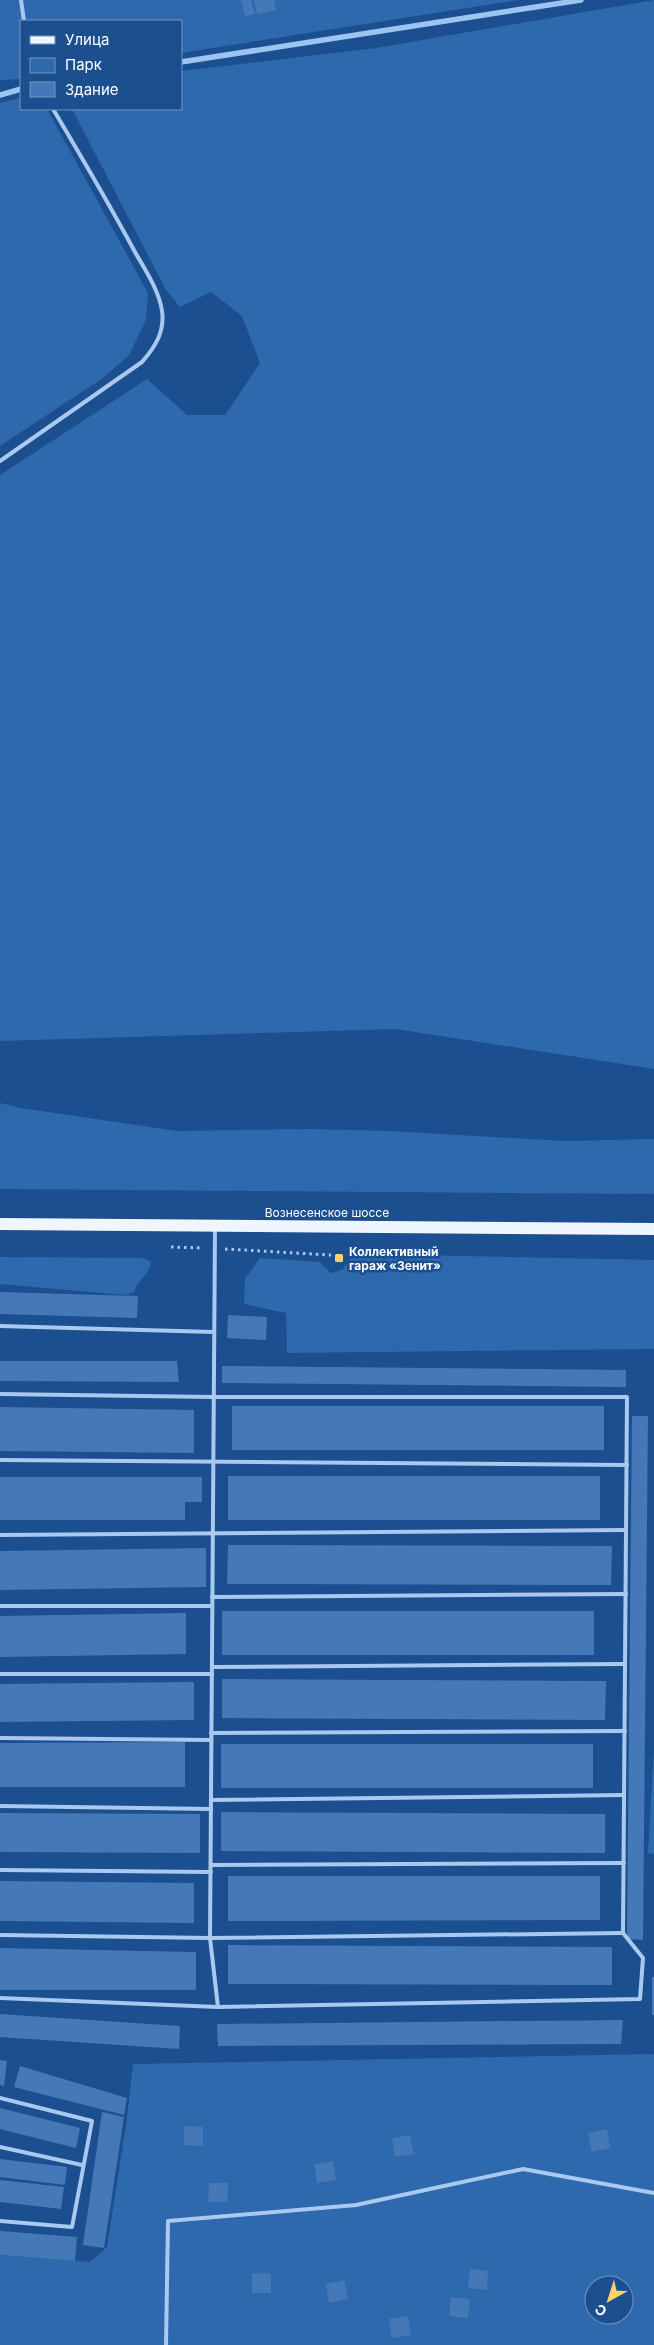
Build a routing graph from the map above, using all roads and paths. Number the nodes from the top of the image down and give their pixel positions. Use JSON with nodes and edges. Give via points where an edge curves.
{"nodes":[{"id":1,"x":21,"y":0,"type":"edge"},
{"id":2,"x":24,"y":20,"type":"edge"},
{"id":3,"x":54,"y":110,"type":"edge"},
{"id":4,"x":0,"y":461,"type":"edge"},
{"id":5,"x":0,"y":1224,"type":"edge"},
{"id":6,"x":215,"y":1226,"type":"junction"},
{"id":7,"x":654,"y":1228,"type":"edge"},
{"id":8,"x":172,"y":1247,"type":"dead end"},
{"id":9,"x":215,"y":1249,"type":"junction"},
{"id":10,"x":331,"y":1255,"type":"dead end"},
{"id":11,"x":0,"y":1326,"type":"edge"},
{"id":12,"x":214,"y":1332,"type":"junction"},
{"id":13,"x":0,"y":1394,"type":"edge"},
{"id":14,"x":213,"y":1397,"type":"junction"},
{"id":15,"x":0,"y":1460,"type":"edge"},
{"id":16,"x":213,"y":1463,"type":"junction"},
{"id":17,"x":627,"y":1465,"type":"junction"},
{"id":18,"x":626,"y":1530,"type":"junction"},
{"id":19,"x":0,"y":1535,"type":"edge"},
{"id":20,"x":213,"y":1535,"type":"junction"},
{"id":21,"x":626,"y":1594,"type":"junction"},
{"id":22,"x":212,"y":1597,"type":"junction"},
{"id":23,"x":0,"y":1606,"type":"edge"},
{"id":24,"x":212,"y":1606,"type":"junction"},
{"id":25,"x":625,"y":1664,"type":"junction"},
{"id":26,"x":212,"y":1667,"type":"junction"},
{"id":27,"x":0,"y":1674,"type":"edge"},
{"id":28,"x":212,"y":1674,"type":"junction"},
{"id":29,"x":625,"y":1730,"type":"junction"},
{"id":30,"x":211,"y":1733,"type":"junction"},
{"id":31,"x":0,"y":1738,"type":"edge"},
{"id":32,"x":212,"y":1740,"type":"junction"},
{"id":33,"x":624,"y":1796,"type":"junction"},
{"id":34,"x":211,"y":1800,"type":"junction"},
{"id":35,"x":0,"y":1806,"type":"edge"},
{"id":36,"x":211,"y":1809,"type":"junction"},
{"id":37,"x":624,"y":1863,"type":"junction"},
{"id":38,"x":211,"y":1865,"type":"junction"},
{"id":39,"x":0,"y":1870,"type":"edge"},
{"id":40,"x":210,"y":1872,"type":"junction"},
{"id":41,"x":623,"y":1933,"type":"junction"},
{"id":42,"x":0,"y":1935,"type":"edge"},
{"id":43,"x":210,"y":1938,"type":"junction"},
{"id":44,"x":0,"y":1998,"type":"edge"},
{"id":45,"x":218,"y":2008,"type":"junction"},
{"id":46,"x":0,"y":2098,"type":"edge"},
{"id":47,"x":0,"y":2147,"type":"edge"},
{"id":48,"x":82,"y":2165,"type":"junction"},
{"id":49,"x":654,"y":2193,"type":"edge"},
{"id":50,"x":0,"y":2221,"type":"edge"},
{"id":51,"x":166,"y":2345,"type":"edge"}],
"edges":[{"from":1,"to":2,"type":"lane"},
{"from":3,"to":4,"type":"lane","via":[[156,290],[162,310],[162,328],[155,348],[142,362]]},
{"from":5,"to":6,"type":"main road","name":"Вознесенское шоссе"},
{"from":6,"to":7,"type":"main road","name":"Вознесенское шоссе"},
{"from":6,"to":9,"type":"lane"},
{"from":8,"to":9,"type":"path"},
{"from":9,"to":10,"type":"path"},
{"from":9,"to":12,"type":"lane"},
{"from":11,"to":12,"type":"lane"},
{"from":12,"to":14,"type":"lane"},
{"from":13,"to":14,"type":"lane"},
{"from":14,"to":16,"type":"lane"},
{"from":14,"to":17,"type":"lane","via":[[627,1397]]},
{"from":15,"to":16,"type":"lane"},
{"from":16,"to":17,"type":"lane"},
{"from":16,"to":20,"type":"lane"},
{"from":17,"to":18,"type":"lane"},
{"from":18,"to":20,"type":"lane"},
{"from":18,"to":21,"type":"lane"},
{"from":19,"to":20,"type":"lane"},
{"from":20,"to":22,"type":"lane"},
{"from":21,"to":22,"type":"lane"},
{"from":21,"to":25,"type":"lane"},
{"from":22,"to":24,"type":"lane"},
{"from":23,"to":24,"type":"lane"},
{"from":24,"to":26,"type":"lane"},
{"from":25,"to":26,"type":"lane"},
{"from":25,"to":29,"type":"lane"},
{"from":26,"to":28,"type":"lane"},
{"from":27,"to":28,"type":"lane"},
{"from":28,"to":30,"type":"lane"},
{"from":29,"to":30,"type":"lane"},
{"from":29,"to":33,"type":"lane"},
{"from":30,"to":32,"type":"lane"},
{"from":31,"to":32,"type":"lane"},
{"from":32,"to":34,"type":"lane"},
{"from":33,"to":34,"type":"lane"},
{"from":33,"to":37,"type":"lane"},
{"from":34,"to":36,"type":"lane"},
{"from":35,"to":36,"type":"lane"},
{"from":36,"to":38,"type":"lane"},
{"from":37,"to":38,"type":"lane"},
{"from":37,"to":41,"type":"lane"},
{"from":38,"to":40,"type":"lane"},
{"from":39,"to":40,"type":"lane"},
{"from":40,"to":43,"type":"lane"},
{"from":41,"to":43,"type":"lane"},
{"from":41,"to":45,"type":"lane","via":[[643,1958],[640,1998]]},
{"from":42,"to":43,"type":"lane"},
{"from":43,"to":45,"type":"lane"},
{"from":44,"to":45,"type":"lane"},
{"from":46,"to":48,"type":"lane","via":[[92,2121]]},
{"from":47,"to":48,"type":"lane"},
{"from":48,"to":50,"type":"lane","via":[[72,2227]]},
{"from":49,"to":51,"type":"lane","via":[[523,2169],[356,2205],[168,2221]]}]}
